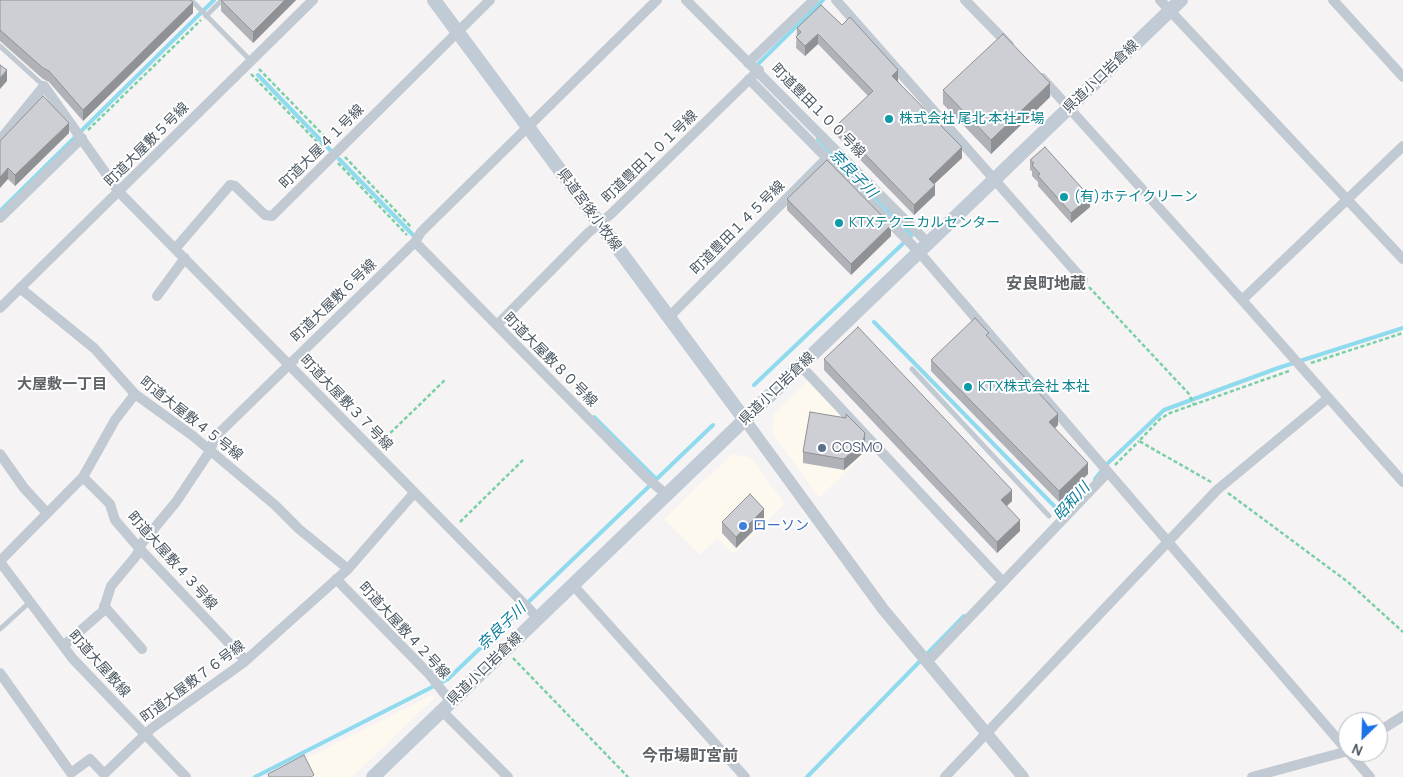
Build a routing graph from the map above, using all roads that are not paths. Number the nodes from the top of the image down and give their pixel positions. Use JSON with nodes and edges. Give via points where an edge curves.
{"nodes":[{"id":1,"x":191,"y":0,"type":"edge"},
{"id":2,"x":222,"y":0,"type":"edge"},
{"id":3,"x":313,"y":0,"type":"edge"},
{"id":4,"x":434,"y":0,"type":"edge"},
{"id":5,"x":490,"y":0,"type":"edge"},
{"id":6,"x":657,"y":0,"type":"edge"},
{"id":7,"x":686,"y":0,"type":"edge"},
{"id":8,"x":814,"y":0,"type":"edge"},
{"id":9,"x":836,"y":0,"type":"edge"},
{"id":10,"x":965,"y":0,"type":"edge"},
{"id":11,"x":1160,"y":0,"type":"edge"},
{"id":12,"x":1181,"y":0,"type":"edge"},
{"id":13,"x":1333,"y":0,"type":"edge"},
{"id":14,"x":1170,"y":10,"type":"junction"},
{"id":15,"x":206,"y":16,"type":"junction"},
{"id":16,"x":458,"y":32,"type":"junction"},
{"id":17,"x":0,"y":46,"type":"edge"},
{"id":18,"x":1017,"y":54,"type":"edge"},
{"id":19,"x":251,"y":61,"type":"junction"},
{"id":20,"x":748,"y":63,"type":"junction"},
{"id":21,"x":759,"y":70,"type":"junction"},
{"id":22,"x":1037,"y":74,"type":"edge"},
{"id":23,"x":1403,"y":77,"type":"edge"},
{"id":24,"x":749,"y":80,"type":"junction"},
{"id":25,"x":44,"y":86,"type":"junction"},
{"id":26,"x":1070,"y":107,"type":"junction"},
{"id":27,"x":528,"y":127,"type":"junction"},
{"id":28,"x":82,"y":138,"type":"junction"},
{"id":29,"x":0,"y":140,"type":"edge"},
{"id":30,"x":1403,"y":146,"type":"edge"},
{"id":31,"x":836,"y":149,"type":"junction"},
{"id":32,"x":826,"y":159,"type":"junction"},
{"id":33,"x":995,"y":178,"type":"junction"},
{"id":34,"x":119,"y":192,"type":"junction"},
{"id":35,"x":1348,"y":200,"type":"junction"},
{"id":36,"x":0,"y":218,"type":"edge"},
{"id":37,"x":600,"y":224,"type":"junction"},
{"id":38,"x":415,"y":242,"type":"junction"},
{"id":39,"x":924,"y":247,"type":"junction"},
{"id":40,"x":175,"y":248,"type":"junction"},
{"id":41,"x":185,"y":258,"type":"junction"},
{"id":42,"x":1403,"y":259,"type":"edge"},
{"id":43,"x":1083,"y":280,"type":"road end"},
{"id":44,"x":20,"y":288,"type":"junction"},
{"id":45,"x":157,"y":296,"type":"dead end"},
{"id":46,"x":1242,"y":300,"type":"junction"},
{"id":47,"x":1,"y":306,"type":"edge"},
{"id":48,"x":669,"y":317,"type":"junction"},
{"id":49,"x":497,"y":325,"type":"junction"},
{"id":50,"x":289,"y":364,"type":"junction"},
{"id":51,"x":801,"y":366,"type":"junction"},
{"id":52,"x":912,"y":369,"type":"dead end"},
{"id":53,"x":134,"y":394,"type":"junction"},
{"id":54,"x":1328,"y":398,"type":"junction"},
{"id":55,"x":745,"y":420,"type":"junction"},
{"id":56,"x":210,"y":451,"type":"junction"},
{"id":57,"x":0,"y":454,"type":"edge"},
{"id":58,"x":1108,"y":472,"type":"junction"},
{"id":59,"x":83,"y":477,"type":"junction"},
{"id":60,"x":1403,"y":481,"type":"edge"},
{"id":61,"x":414,"y":493,"type":"junction"},
{"id":62,"x":667,"y":495,"type":"junction"},
{"id":63,"x":47,"y":513,"type":"junction"},
{"id":64,"x":1049,"y":516,"type":"dead end"},
{"id":65,"x":1166,"y":542,"type":"junction"},
{"id":66,"x":139,"y":548,"type":"junction"},
{"id":67,"x":0,"y":562,"type":"edge"},
{"id":68,"x":348,"y":569,"type":"junction"},
{"id":69,"x":336,"y":579,"type":"junction"},
{"id":70,"x":1000,"y":579,"type":"junction"},
{"id":71,"x":573,"y":585,"type":"junction"},
{"id":72,"x":30,"y":602,"type":"junction"},
{"id":73,"x":104,"y":606,"type":"junction"},
{"id":74,"x":538,"y":618,"type":"junction"},
{"id":75,"x":0,"y":630,"type":"edge"},
{"id":76,"x":63,"y":646,"type":"junction"},
{"id":77,"x":142,"y":649,"type":"dead end"},
{"id":78,"x":924,"y":658,"type":"junction"},
{"id":79,"x":245,"y":660,"type":"junction"},
{"id":80,"x":0,"y":673,"type":"edge"},
{"id":81,"x":446,"y":707,"type":"junction"},
{"id":82,"x":1403,"y":716,"type":"edge"},
{"id":83,"x":1388,"y":726,"type":"edge"},
{"id":84,"x":986,"y":733,"type":"junction"},
{"id":85,"x":145,"y":734,"type":"junction"},
{"id":86,"x":1338,"y":740,"type":"edge"},
{"id":87,"x":1338,"y":755,"type":"edge"},
{"id":88,"x":1357,"y":762,"type":"edge"},
{"id":89,"x":75,"y":774,"type":"edge"},
{"id":90,"x":1267,"y":775,"type":"edge"},
{"id":91,"x":186,"y":777,"type":"edge"},
{"id":92,"x":373,"y":777,"type":"edge"},
{"id":93,"x":508,"y":777,"type":"edge"},
{"id":94,"x":745,"y":777,"type":"edge"},
{"id":95,"x":945,"y":777,"type":"edge"},
{"id":96,"x":1023,"y":777,"type":"edge"},
{"id":97,"x":1252,"y":777,"type":"edge"},
{"id":98,"x":1370,"y":777,"type":"edge"}],
"edges":[{"from":1,"to":15,"type":"lane"},
{"from":2,"to":15,"type":"lane"},
{"from":3,"to":19,"type":"street","name":"町道大屋敷５号線"},
{"from":4,"to":16,"type":"main road","name":"県道宮後小牧線"},
{"from":5,"to":16,"type":"street","name":"町道大屋４１号線"},
{"from":6,"to":27,"type":"street","name":"町道大屋敷６号線"},
{"from":7,"to":20,"type":"street","name":"町道豊田１００号線"},
{"from":8,"to":20,"type":"street"},
{"from":9,"to":33,"type":"street"},
{"from":10,"to":18,"type":"street"},
{"from":11,"to":14,"type":"street"},
{"from":12,"to":14,"type":"main road","name":"県道小口岩倉線"},
{"from":13,"to":23,"type":"street"},
{"from":14,"to":26,"type":"main road","name":"県道小口岩倉線"},
{"from":14,"to":35,"type":"street"},
{"from":15,"to":19,"type":"lane"},
{"from":16,"to":27,"type":"main road","name":"県道宮後小牧線"},
{"from":16,"to":40,"type":"street","name":"町道大屋４１号線","via":[[272,216],[265,215],[230,185]]},
{"from":17,"to":25,"type":"lane"},
{"from":19,"to":34,"type":"street","name":"町道大屋敷５号線"},
{"from":20,"to":21,"type":"street","name":"町道豊田１００号線"},
{"from":21,"to":24,"type":"street","name":"町道豊田１０１号線"},
{"from":21,"to":31,"type":"street","name":"町道豊田１００号線"},
{"from":22,"to":26,"type":"street"},
{"from":24,"to":32,"type":"street"},
{"from":24,"to":37,"type":"street","name":"町道豊田１０１号線"},
{"from":25,"to":28,"type":"street","name":"町道大屋敷３７号線"},
{"from":25,"to":29,"type":"street"},
{"from":26,"to":33,"type":"main road","name":"県道小口岩倉線"},
{"from":26,"to":46,"type":"street"},
{"from":27,"to":37,"type":"main road","name":"県道宮後小牧線"},
{"from":27,"to":38,"type":"street","name":"町道大屋敷６号線","via":[[421,232]]},
{"from":28,"to":34,"type":"street","name":"町道大屋敷３７号線"},
{"from":28,"to":36,"type":"street"},
{"from":30,"to":35,"type":"street"},
{"from":31,"to":32,"type":"lane"},
{"from":31,"to":39,"type":"street","name":"町道豊田１００号線"},
{"from":32,"to":39,"type":"street"},
{"from":32,"to":48,"type":"street","name":"町道豊田１４５号線"},
{"from":33,"to":39,"type":"main road","name":"県道小口岩倉線"},
{"from":33,"to":43,"type":"street"},
{"from":34,"to":40,"type":"street","name":"町道大屋敷３７号線"},
{"from":34,"to":44,"type":"street","name":"町道大屋敷５号線"},
{"from":35,"to":42,"type":"street"},
{"from":35,"to":46,"type":"street"},
{"from":37,"to":48,"type":"main road","name":"県道宮後小牧線"},
{"from":37,"to":49,"type":"street","name":"町道豊田１０１号線"},
{"from":38,"to":49,"type":"street","name":"町道大屋敷８０号線"},
{"from":38,"to":50,"type":"street","name":"町道大屋敷６号線"},
{"from":39,"to":51,"type":"main road","name":"県道小口岩倉線"},
{"from":39,"to":58,"type":"street"},
{"from":40,"to":41,"type":"street","name":"町道大屋敷３７号線"},
{"from":41,"to":45,"type":"street"},
{"from":41,"to":50,"type":"street","name":"町道大屋敷３７号線"},
{"from":44,"to":47,"type":"street","name":"町道大屋敷５号線"},
{"from":44,"to":53,"type":"street","name":"町道大屋敷４５号線","via":[[94,348]]},
{"from":46,"to":54,"type":"street"},
{"from":48,"to":55,"type":"main road","name":"県道宮後小牧線"},
{"from":49,"to":62,"type":"street","name":"町道大屋敷８０号線"},
{"from":50,"to":56,"type":"street","name":"町道大屋敷６号線","via":[[215,437]]},
{"from":50,"to":61,"type":"street","name":"町道大屋敷３７号線"},
{"from":51,"to":55,"type":"main road","name":"県道小口岩倉線"},
{"from":51,"to":70,"type":"street"},
{"from":52,"to":64,"type":"lane"},
{"from":53,"to":56,"type":"street","name":"町道大屋敷４５号線"},
{"from":53,"to":59,"type":"street","via":[[115,420]]},
{"from":54,"to":60,"type":"street"},
{"from":54,"to":65,"type":"street","via":[[1220,488]]},
{"from":55,"to":62,"type":"main road","name":"県道小口岩倉線"},
{"from":55,"to":78,"type":"street","via":[[883,608]]},
{"from":56,"to":66,"type":"street","name":"町道大屋敷６号線","via":[[176,502]]},
{"from":56,"to":68,"type":"street","name":"町道大屋敷４５号線"},
{"from":57,"to":63,"type":"street"},
{"from":58,"to":65,"type":"street"},
{"from":58,"to":70,"type":"street"},
{"from":59,"to":63,"type":"street"},
{"from":59,"to":66,"type":"street","name":"町道大屋敷４３号線","via":[[110,504],[115,520]]},
{"from":61,"to":68,"type":"street","name":"町道大屋敷７６号線"},
{"from":61,"to":74,"type":"street","name":"町道大屋敷３７号線"},
{"from":62,"to":71,"type":"main road","name":"県道小口岩倉線"},
{"from":63,"to":67,"type":"street"},
{"from":65,"to":84,"type":"street"},
{"from":65,"to":86,"type":"street"},
{"from":66,"to":73,"type":"street","name":"町道大屋敷６号線","via":[[112,586]]},
{"from":66,"to":79,"type":"street","name":"町道大屋敷４３号線"},
{"from":67,"to":72,"type":"street","name":"町道大屋敷線"},
{"from":68,"to":69,"type":"street","name":"町道大屋敷７６号線"},
{"from":69,"to":79,"type":"street","name":"町道大屋敷７６号線"},
{"from":69,"to":81,"type":"street","name":"町道大屋敷４２号線","via":[[429,674]]},
{"from":70,"to":78,"type":"street"},
{"from":71,"to":74,"type":"main road","name":"県道小口岩倉線"},
{"from":71,"to":94,"type":"street"},
{"from":72,"to":75,"type":"lane"},
{"from":72,"to":76,"type":"street","name":"町道大屋敷線"},
{"from":73,"to":76,"type":"street","name":"町道大屋敷６号線","via":[[102,612]]},
{"from":73,"to":77,"type":"street"},
{"from":74,"to":81,"type":"main road","name":"県道小口岩倉線"},
{"from":76,"to":85,"type":"street","name":"町道大屋敷線"},
{"from":78,"to":84,"type":"street"},
{"from":79,"to":85,"type":"street","name":"町道大屋敷７６号線"},
{"from":80,"to":89,"type":"street","name":"町道大屋敷７６号線"},
{"from":81,"to":92,"type":"main road","name":"県道小口岩倉線"},
{"from":81,"to":93,"type":"street","name":"町道大屋敷４２号線"},
{"from":82,"to":83,"type":"street"},
{"from":84,"to":95,"type":"street"},
{"from":84,"to":96,"type":"street"},
{"from":85,"to":89,"type":"street","name":"町道大屋敷７６号線","via":[[104,774],[90,759]]},
{"from":85,"to":91,"type":"street","name":"町道大屋敷線"},
{"from":87,"to":90,"type":"street"},
{"from":88,"to":98,"type":"street"},
{"from":90,"to":97,"type":"street"}]}
